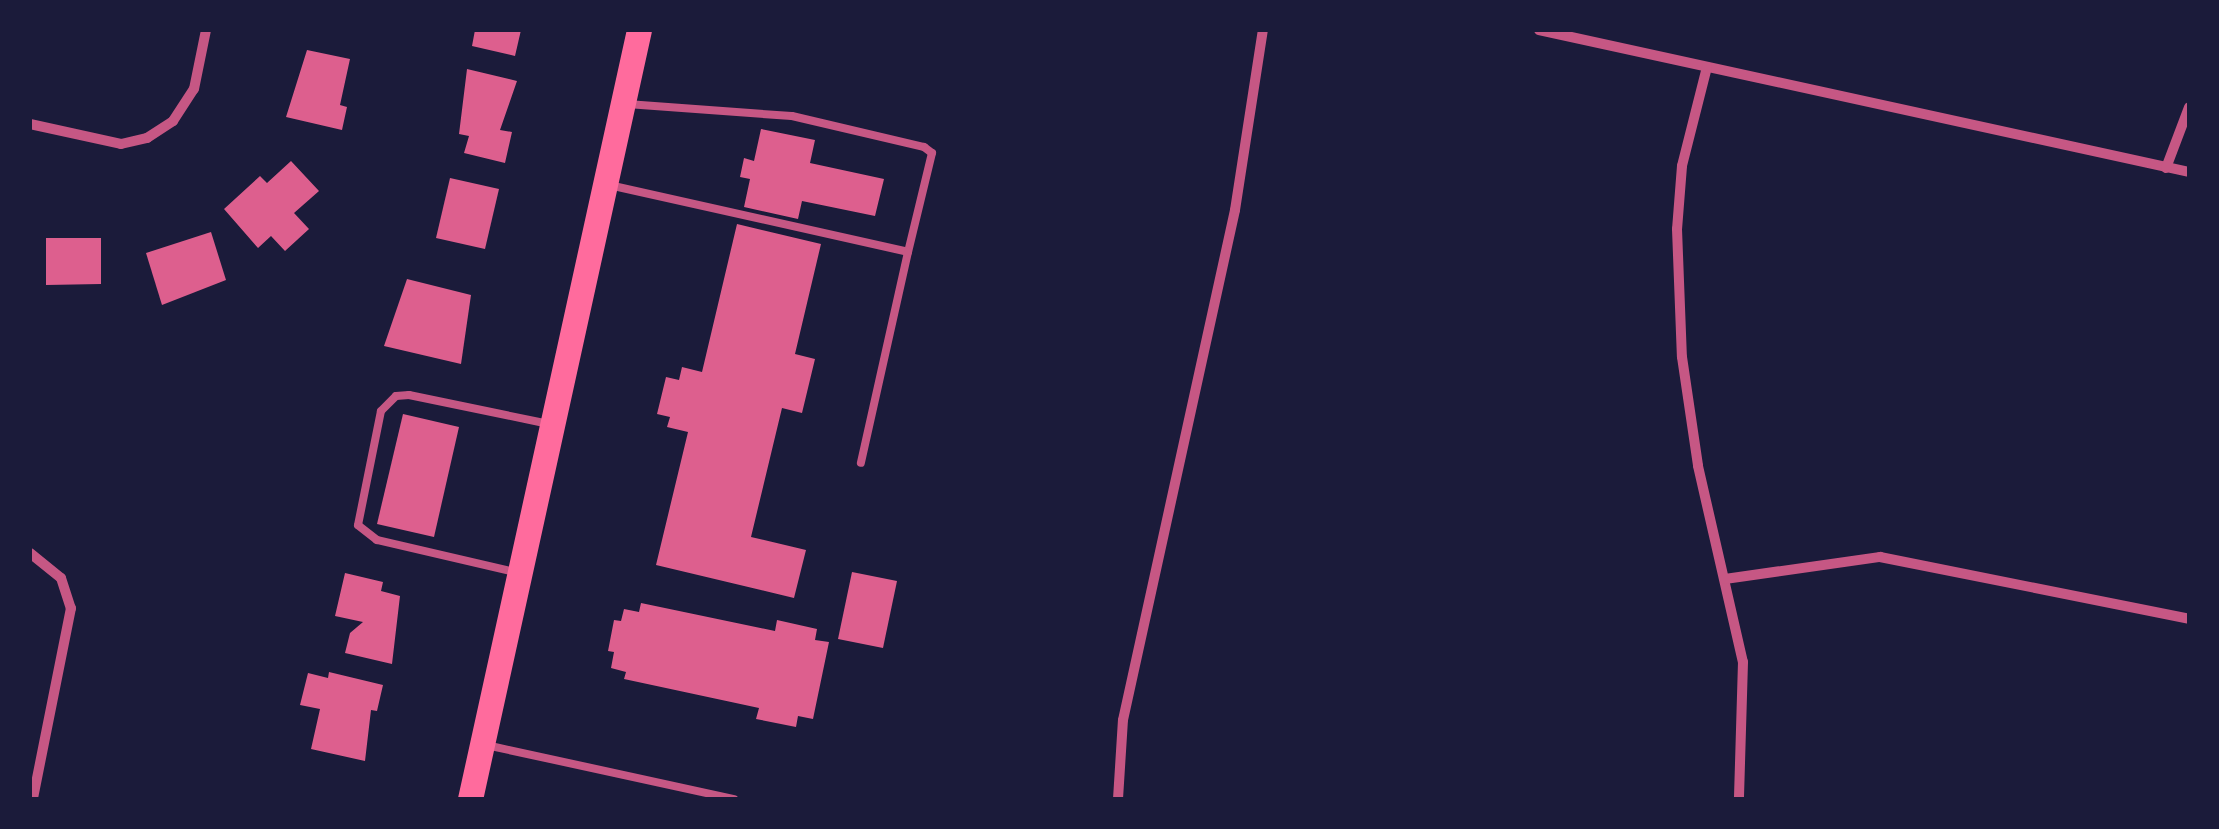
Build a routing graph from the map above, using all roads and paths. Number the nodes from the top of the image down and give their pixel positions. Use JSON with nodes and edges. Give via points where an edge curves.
{"nodes":[{"id":1,"x":206,"y":30,"type":"edge"},
{"id":2,"x":639,"y":30,"type":"edge"},
{"id":3,"x":1263,"y":30,"type":"edge"},
{"id":4,"x":1539,"y":30,"type":"edge"},
{"id":5,"x":1707,"y":68,"type":"junction"},
{"id":6,"x":623,"y":104,"type":"junction"},
{"id":7,"x":2189,"y":107,"type":"edge"},
{"id":8,"x":30,"y":124,"type":"edge"},
{"id":9,"x":2166,"y":168,"type":"junction"},
{"id":10,"x":2189,"y":172,"type":"edge"},
{"id":11,"x":605,"y":184,"type":"junction"},
{"id":12,"x":908,"y":252,"type":"junction"},
{"id":13,"x":552,"y":424,"type":"junction"},
{"id":14,"x":861,"y":463,"type":"dead end"},
{"id":15,"x":30,"y":553,"type":"edge"},
{"id":16,"x":519,"y":573,"type":"junction"},
{"id":17,"x":1725,"y":579,"type":"junction"},
{"id":18,"x":2189,"y":619,"type":"edge"},
{"id":19,"x":482,"y":744,"type":"junction"},
{"id":20,"x":33,"y":799,"type":"edge"},
{"id":21,"x":470,"y":799,"type":"edge"},
{"id":22,"x":734,"y":799,"type":"edge"},
{"id":23,"x":1118,"y":799,"type":"edge"},
{"id":24,"x":1739,"y":799,"type":"edge"}],
"edges":[{"from":1,"to":8,"type":"street","via":[[194,90],[173,121],[147,138],[121,144]]},
{"from":2,"to":6,"type":"main road"},
{"from":3,"to":23,"type":"street","via":[[1235,210],[1123,720]]},
{"from":4,"to":5,"type":"street"},
{"from":5,"to":9,"type":"street"},
{"from":5,"to":17,"type":"street","via":[[1682,166],[1677,230],[1682,357],[1698,466]]},
{"from":6,"to":11,"type":"main road"},
{"from":6,"to":12,"type":"lane","via":[[792,116],[924,147],[932,153]]},
{"from":7,"to":9,"type":"street"},
{"from":9,"to":10,"type":"street"},
{"from":11,"to":12,"type":"lane"},
{"from":11,"to":13,"type":"main road"},
{"from":12,"to":14,"type":"lane"},
{"from":13,"to":16,"type":"main road"},
{"from":13,"to":16,"type":"lane","via":[[409,395],[387,401],[357,513],[358,525],[377,540]]},
{"from":15,"to":20,"type":"street","via":[[61,578],[71,627]]},
{"from":16,"to":19,"type":"main road"},
{"from":17,"to":18,"type":"street","via":[[1880,557]]},
{"from":17,"to":24,"type":"street","via":[[1746,698]]},
{"from":19,"to":21,"type":"main road"},
{"from":19,"to":22,"type":"lane"}]}
